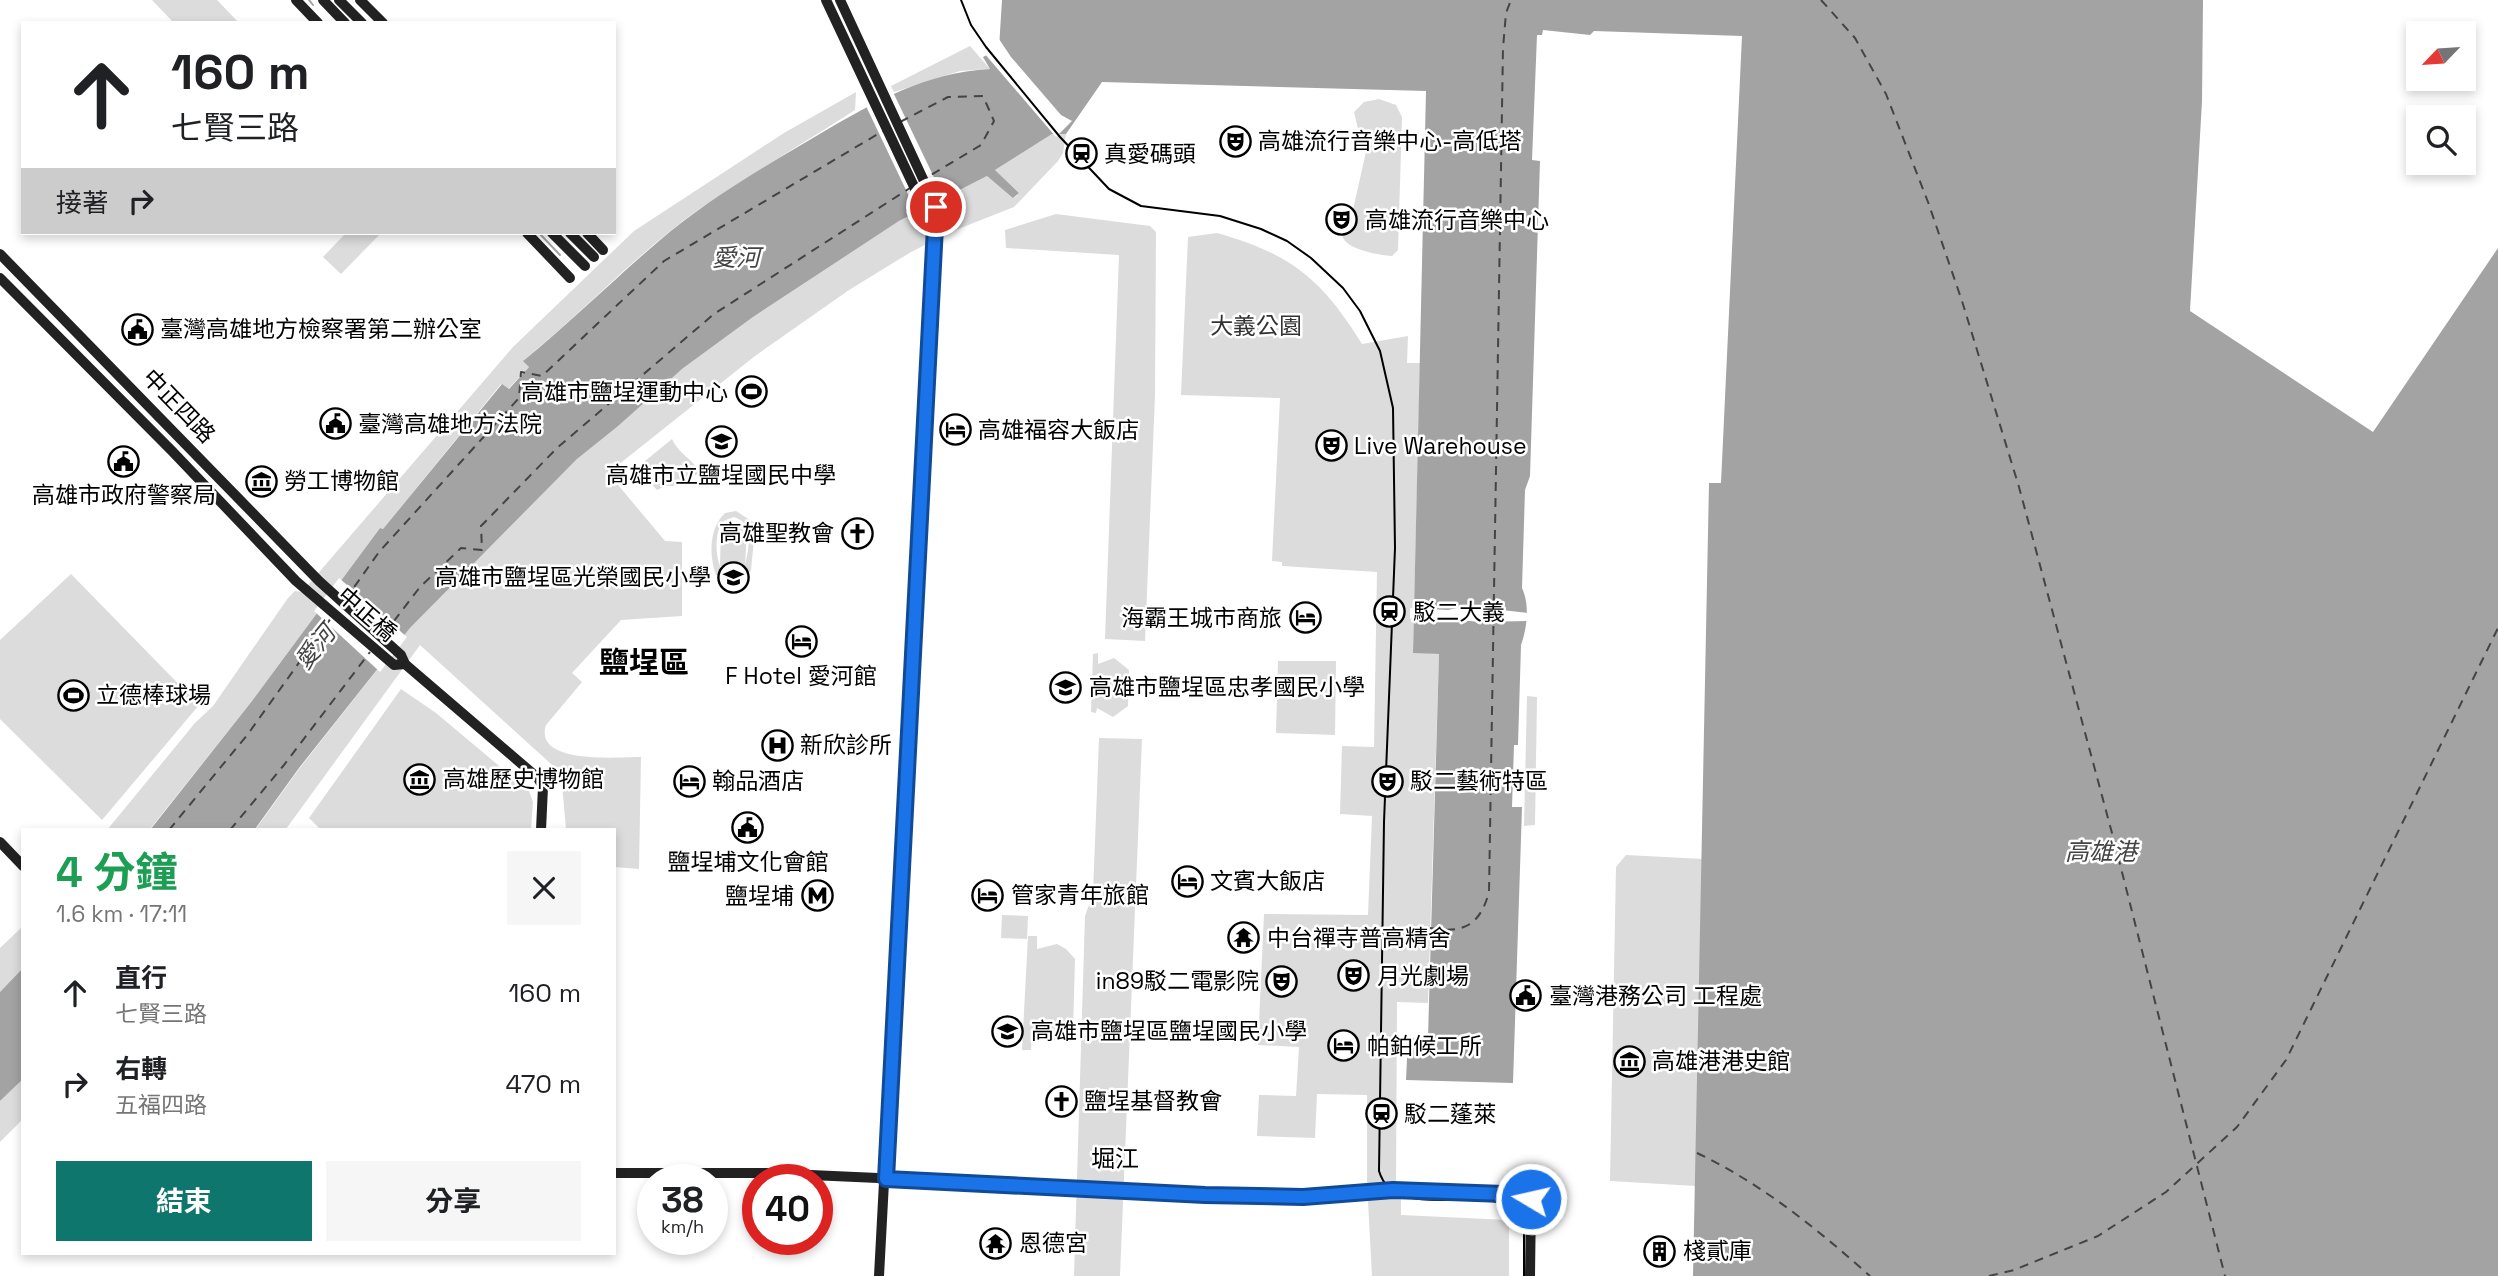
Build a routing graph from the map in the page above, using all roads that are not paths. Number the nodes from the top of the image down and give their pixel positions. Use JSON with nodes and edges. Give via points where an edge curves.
{"nodes":[{"id":1,"x":296,"y":0,"type":"edge"},
{"id":2,"x":323,"y":0,"type":"edge"},
{"id":3,"x":339,"y":0,"type":"edge"},
{"id":4,"x":360,"y":0,"type":"edge"},
{"id":5,"x":826,"y":0,"type":"edge"},
{"id":6,"x":840,"y":0,"type":"edge"},
{"id":7,"x":316,"y":21,"type":"edge"},
{"id":8,"x":343,"y":21,"type":"edge"},
{"id":9,"x":360,"y":21,"type":"edge"},
{"id":10,"x":381,"y":21,"type":"edge"},
{"id":11,"x":879,"y":99,"type":"junction"},
{"id":12,"x":529,"y":235,"type":"edge"},
{"id":13,"x":554,"y":235,"type":"edge"},
{"id":14,"x":572,"y":235,"type":"edge"},
{"id":15,"x":588,"y":235,"type":"edge"},
{"id":16,"x":0,"y":254,"type":"edge"},
{"id":17,"x":585,"y":266,"type":"dead end"},
{"id":18,"x":0,"y":278,"type":"edge"},
{"id":19,"x":570,"y":278,"type":"dead end"},
{"id":20,"x":326,"y":588,"type":"joint"},
{"id":21,"x":317,"y":598,"type":"joint"},
{"id":22,"x":405,"y":664,"type":"junction"},
{"id":23,"x":541,"y":828,"type":"edge"},
{"id":24,"x":0,"y":842,"type":"edge"},
{"id":25,"x":21,"y":864,"type":"edge"},
{"id":26,"x":616,"y":1173,"type":"edge"},
{"id":27,"x":886,"y":1179,"type":"junction"},
{"id":28,"x":879,"y":1276,"type":"edge"},
{"id":29,"x":1530,"y":1276,"type":"edge"}],
"edges":[{"from":1,"to":7,"type":"street"},
{"from":2,"to":8,"type":"street"},
{"from":3,"to":9,"type":"street"},
{"from":4,"to":10,"type":"street"},
{"from":5,"to":11,"type":"street"},
{"from":6,"to":11,"type":"street"},
{"from":11,"to":27,"type":"street","via":[[932,209],[935,231]]},
{"from":12,"to":19,"type":"street"},
{"from":13,"to":17,"type":"street"},
{"from":14,"to":15,"type":"street","via":[[598,254]]},
{"from":16,"to":20,"type":"street","name":"中正四路"},
{"from":18,"to":21,"type":"street","name":"中正四路"},
{"from":20,"to":22,"type":"street","name":"中正橋","via":[[397,651]]},
{"from":21,"to":22,"type":"street","name":"中正橋","via":[[390,662]]},
{"from":22,"to":23,"type":"street","via":[[537,778],[543,787]]},
{"from":24,"to":25,"type":"street"},
{"from":26,"to":27,"type":"street"},
{"from":27,"to":28,"type":"street"},
{"from":27,"to":29,"type":"street","via":[[1205,1195],[1303,1197],[1393,1190],[1504,1194],[1531,1199]]}]}
